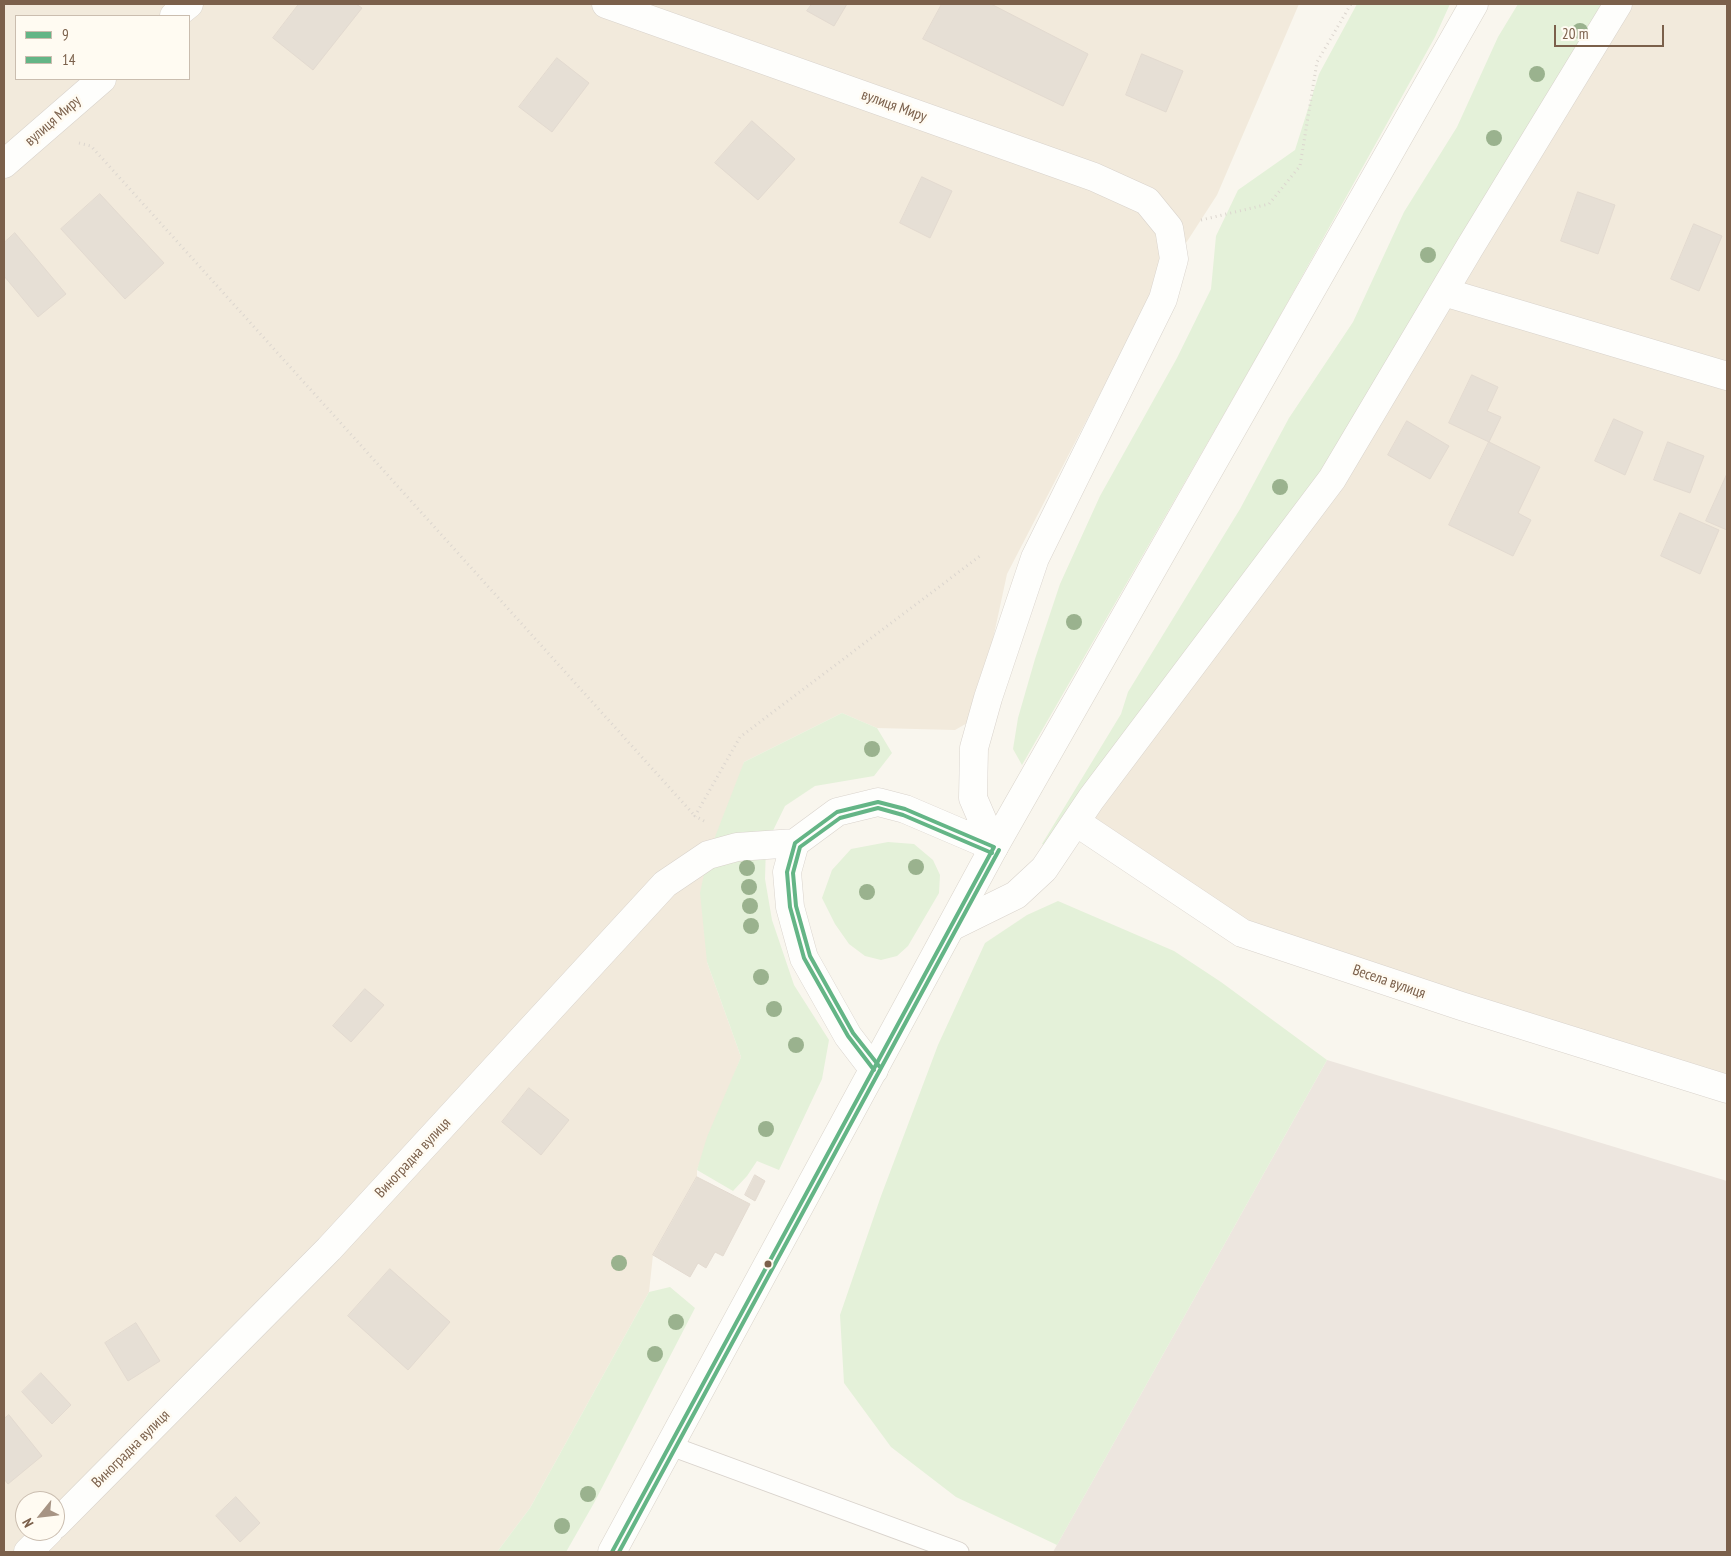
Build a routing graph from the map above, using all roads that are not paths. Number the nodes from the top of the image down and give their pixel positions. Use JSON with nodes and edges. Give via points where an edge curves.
{"nodes":[{"id":1,"x":189,"y":4,"type":"edge"},
{"id":2,"x":606,"y":4,"type":"edge"},
{"id":3,"x":1474,"y":4,"type":"edge"},
{"id":4,"x":1618,"y":4,"type":"edge"},
{"id":5,"x":175,"y":15,"type":"edge"},
{"id":6,"x":101,"y":80,"type":"edge"},
{"id":7,"x":4,"y":164,"type":"edge"},
{"id":8,"x":1444,"y":292,"type":"junction"},
{"id":9,"x":1727,"y":376,"type":"edge"},
{"id":10,"x":1076,"y":822,"type":"junction"},
{"id":11,"x":795,"y":843,"type":"junction"},
{"id":12,"x":994,"y":847,"type":"junction"},
{"id":13,"x":951,"y":927,"type":"junction"},
{"id":14,"x":874,"y":1070,"type":"junction"},
{"id":15,"x":1727,"y":1089,"type":"edge"},
{"id":16,"x":671,"y":1446,"type":"junction"},
{"id":17,"x":65,"y":1515,"type":"edge"},
{"id":18,"x":39,"y":1541,"type":"edge"},
{"id":19,"x":28,"y":1552,"type":"edge"},
{"id":20,"x":612,"y":1552,"type":"edge"},
{"id":21,"x":960,"y":1552,"type":"edge"}],
"edges":[{"from":1,"to":5,"type":"street"},
{"from":2,"to":12,"type":"street","name":"вулиця Миру","via":[[1094,177],[1147,201],[1169,228],[1174,259],[1163,299],[1035,558],[988,698],[974,748],[974,798]]},
{"from":3,"to":12,"type":"street"},
{"from":4,"to":8,"type":"street"},
{"from":6,"to":7,"type":"street","name":"вулиця Миру"},
{"from":8,"to":9,"type":"street"},
{"from":8,"to":10,"type":"street","via":[[1332,479]]},
{"from":10,"to":13,"type":"street","via":[[1044,869],[1016,895]]},
{"from":10,"to":15,"type":"street","name":"Весела вулиця","via":[[1242,932],[1460,1006]]},
{"from":11,"to":12,"type":"street","via":[[836,812],[878,802],[905,809]]},
{"from":11,"to":14,"type":"street","via":[[787,872],[790,907],[804,958],[848,1036]]},
{"from":11,"to":17,"type":"street","name":"Виноградна вулиця","via":[[737,847],[708,855],[665,884],[329,1249]]},
{"from":12,"to":13,"type":"street"},
{"from":13,"to":14,"type":"street"},
{"from":14,"to":16,"type":"street"},
{"from":16,"to":20,"type":"street"},
{"from":16,"to":21,"type":"lane"},
{"from":18,"to":19,"type":"street"}]}
